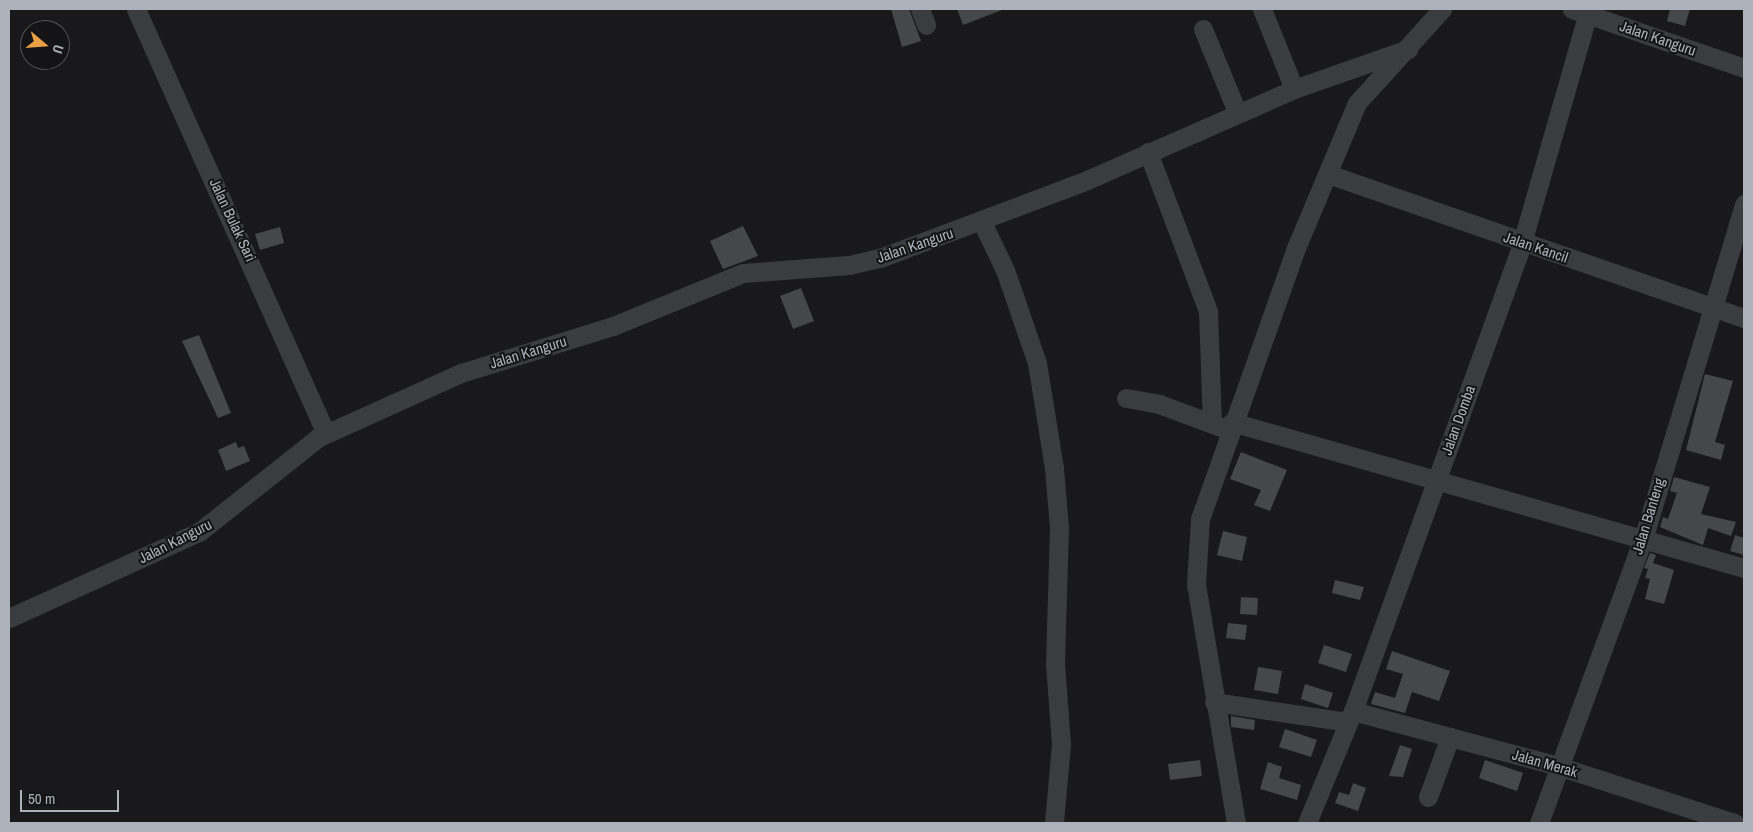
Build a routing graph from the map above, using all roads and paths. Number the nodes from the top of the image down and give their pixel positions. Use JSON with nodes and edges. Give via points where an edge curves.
{"nodes":[{"id":1,"x":136,"y":9,"type":"edge"},
{"id":2,"x":1262,"y":9,"type":"edge"},
{"id":3,"x":1442,"y":9,"type":"edge"},
{"id":4,"x":1583,"y":10,"type":"edge"},
{"id":5,"x":1203,"y":29,"type":"dead end"},
{"id":6,"x":1408,"y":49,"type":"junction"},
{"id":7,"x":1744,"y":68,"type":"edge"},
{"id":8,"x":1294,"y":89,"type":"junction"},
{"id":9,"x":1237,"y":112,"type":"junction"},
{"id":10,"x":1148,"y":152,"type":"junction"},
{"id":11,"x":1328,"y":174,"type":"junction"},
{"id":12,"x":1744,"y":204,"type":"edge"},
{"id":13,"x":982,"y":222,"type":"junction"},
{"id":14,"x":1522,"y":242,"type":"junction"},
{"id":15,"x":1710,"y":309,"type":"junction"},
{"id":16,"x":1744,"y":318,"type":"edge"},
{"id":17,"x":1126,"y":398,"type":"dead end"},
{"id":18,"x":1212,"y":423,"type":"junction"},
{"id":19,"x":1231,"y":426,"type":"junction"},
{"id":20,"x":326,"y":433,"type":"junction"},
{"id":21,"x":1436,"y":482,"type":"junction"},
{"id":22,"x":1644,"y":536,"type":"junction"},
{"id":23,"x":1744,"y":568,"type":"edge"},
{"id":24,"x":9,"y":618,"type":"edge"},
{"id":25,"x":1214,"y":702,"type":"junction"},
{"id":26,"x":1351,"y":716,"type":"junction"},
{"id":27,"x":1450,"y":737,"type":"junction"},
{"id":28,"x":1558,"y":766,"type":"junction"},
{"id":29,"x":1428,"y":797,"type":"dead end"},
{"id":30,"x":1054,"y":823,"type":"edge"},
{"id":31,"x":1236,"y":823,"type":"edge"},
{"id":32,"x":1307,"y":823,"type":"edge"},
{"id":33,"x":1539,"y":823,"type":"edge"},
{"id":34,"x":1735,"y":823,"type":"edge"}],
"edges":[{"from":1,"to":20,"type":"street","name":"Jalan Bulak Sari"},
{"from":2,"to":8,"type":"street"},
{"from":3,"to":6,"type":"street"},
{"from":4,"to":7,"type":"street","name":"Jalan Kanguru"},
{"from":4,"to":14,"type":"street","name":"Jalan Domba"},
{"from":5,"to":9,"type":"street"},
{"from":6,"to":8,"type":"street"},
{"from":6,"to":11,"type":"street","via":[[1357,103]]},
{"from":8,"to":9,"type":"street","name":"Jalan Kanguru"},
{"from":9,"to":10,"type":"street","name":"Jalan Kanguru"},
{"from":10,"to":13,"type":"street","name":"Jalan Kanguru"},
{"from":10,"to":18,"type":"street","via":[[1208,311]]},
{"from":11,"to":14,"type":"street","name":"Jalan Kancil"},
{"from":11,"to":19,"type":"street"},
{"from":12,"to":15,"type":"street","name":"Jalan Banteng"},
{"from":13,"to":20,"type":"street","name":"Jalan Kanguru","via":[[864,263],[759,270],[720,280],[612,326],[461,373]]},
{"from":13,"to":30,"type":"street","via":[[1005,270],[1037,363],[1054,468],[1060,528],[1055,657],[1061,744]]},
{"from":14,"to":15,"type":"street","name":"Jalan Kancil"},
{"from":14,"to":21,"type":"street","name":"Jalan Domba"},
{"from":15,"to":16,"type":"street","name":"Jalan Kancil"},
{"from":15,"to":22,"type":"street","name":"Jalan Banteng"},
{"from":17,"to":18,"type":"street","via":[[1144,400]]},
{"from":18,"to":19,"type":"street"},
{"from":19,"to":21,"type":"street"},
{"from":19,"to":25,"type":"street","via":[[1200,519],[1196,551],[1196,584]]},
{"from":20,"to":24,"type":"street","name":"Jalan Kanguru","via":[[199,532]]},
{"from":21,"to":22,"type":"street"},
{"from":21,"to":26,"type":"street","name":"Jalan Domba"},
{"from":22,"to":23,"type":"street"},
{"from":22,"to":28,"type":"street","name":"Jalan Banteng"},
{"from":25,"to":26,"type":"street","name":"Jalan Merak"},
{"from":25,"to":31,"type":"street"},
{"from":26,"to":27,"type":"street","name":"Jalan Merak"},
{"from":26,"to":32,"type":"street","name":"Jalan Domba"},
{"from":27,"to":28,"type":"street","name":"Jalan Merak"},
{"from":27,"to":29,"type":"street"},
{"from":28,"to":33,"type":"street","name":"Jalan Banteng"},
{"from":28,"to":34,"type":"street","name":"Jalan Merak"}]}
